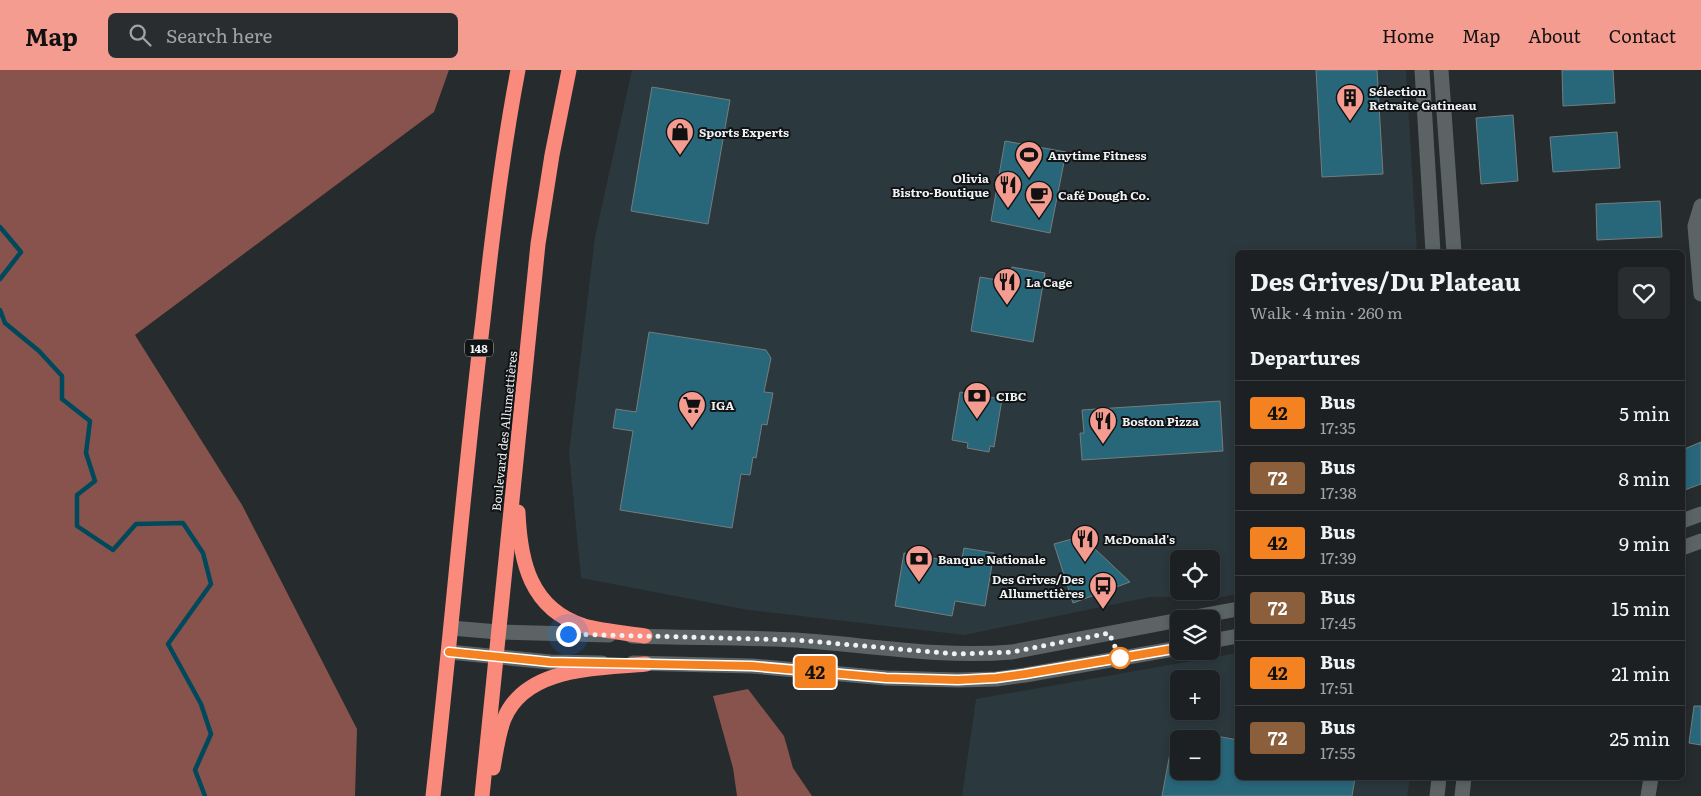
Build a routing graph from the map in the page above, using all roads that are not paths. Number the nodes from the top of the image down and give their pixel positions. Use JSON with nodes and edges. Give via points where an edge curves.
{"nodes":[{"id":1,"x":518,"y":70,"type":"edge"},
{"id":2,"x":569,"y":70,"type":"edge"},
{"id":3,"x":1422,"y":70,"type":"edge"},
{"id":4,"x":1441,"y":70,"type":"edge"},
{"id":5,"x":1701,"y":206,"type":"edge"},
{"id":6,"x":1433,"y":250,"type":"edge"},
{"id":7,"x":1454,"y":250,"type":"edge"},
{"id":8,"x":1701,"y":294,"type":"edge"},
{"id":9,"x":516,"y":464,"type":"junction"},
{"id":10,"x":1701,"y":514,"type":"edge"},
{"id":11,"x":1685,"y":520,"type":"edge"},
{"id":12,"x":1701,"y":541,"type":"edge"},
{"id":13,"x":1685,"y":547,"type":"edge"},
{"id":14,"x":1235,"y":610,"type":"edge"},
{"id":15,"x":1220,"y":612,"type":"edge"},
{"id":16,"x":1170,"y":622,"type":"edge"},
{"id":17,"x":451,"y":628,"type":"junction"},
{"id":18,"x":498,"y":632,"type":"junction"},
{"id":19,"x":644,"y":636,"type":"junction"},
{"id":20,"x":1235,"y":637,"type":"edge"},
{"id":21,"x":1220,"y":639,"type":"edge"},
{"id":22,"x":1170,"y":650,"type":"edge"},
{"id":23,"x":449,"y":652,"type":"junction"},
{"id":24,"x":495,"y":657,"type":"junction"},
{"id":25,"x":646,"y":664,"type":"junction"},
{"id":26,"x":1438,"y":780,"type":"edge"},
{"id":27,"x":1464,"y":780,"type":"edge"},
{"id":28,"x":1651,"y":780,"type":"edge"},
{"id":29,"x":433,"y":796,"type":"edge"},
{"id":30,"x":482,"y":796,"type":"edge"},
{"id":31,"x":487,"y":796,"type":"edge"},
{"id":32,"x":1437,"y":796,"type":"edge"},
{"id":33,"x":1462,"y":796,"type":"edge"},
{"id":34,"x":1648,"y":796,"type":"edge"}],
"edges":[{"from":1,"to":17,"type":"highway","number":"148","via":[[494,219]]},
{"from":2,"to":9,"type":"highway","name":"Boulevard des Allumettières","via":[[538,244]]},
{"from":3,"to":6,"type":"street"},
{"from":4,"to":7,"type":"street"},
{"from":5,"to":8,"type":"street","via":[[1696,226]]},
{"from":9,"to":18,"type":"highway","name":"Boulevard des Allumettières"},
{"from":9,"to":19,"type":"highway","via":[[522,554],[535,587],[555,612],[566,618],[584,626]]},
{"from":10,"to":11,"type":"street"},
{"from":12,"to":13,"type":"street"},
{"from":14,"to":15,"type":"street"},
{"from":16,"to":19,"type":"street","via":[[989,654],[796,640]]},
{"from":17,"to":18,"type":"street"},
{"from":17,"to":23,"type":"highway","number":"148"},
{"from":18,"to":19,"type":"street"},
{"from":18,"to":24,"type":"highway","name":"Boulevard des Allumettières"},
{"from":20,"to":21,"type":"street"},
{"from":22,"to":25,"type":"street","via":[[1025,674],[958,680],[886,678],[752,666]]},
{"from":23,"to":24,"type":"street"},
{"from":23,"to":29,"type":"highway","number":"148"},
{"from":24,"to":25,"type":"street"},
{"from":24,"to":30,"type":"highway","name":"Boulevard des Allumettières"},
{"from":25,"to":31,"type":"highway","via":[[558,674],[519,696],[502,726]]},
{"from":26,"to":32,"type":"street"},
{"from":27,"to":33,"type":"street"},
{"from":28,"to":34,"type":"street"}]}
